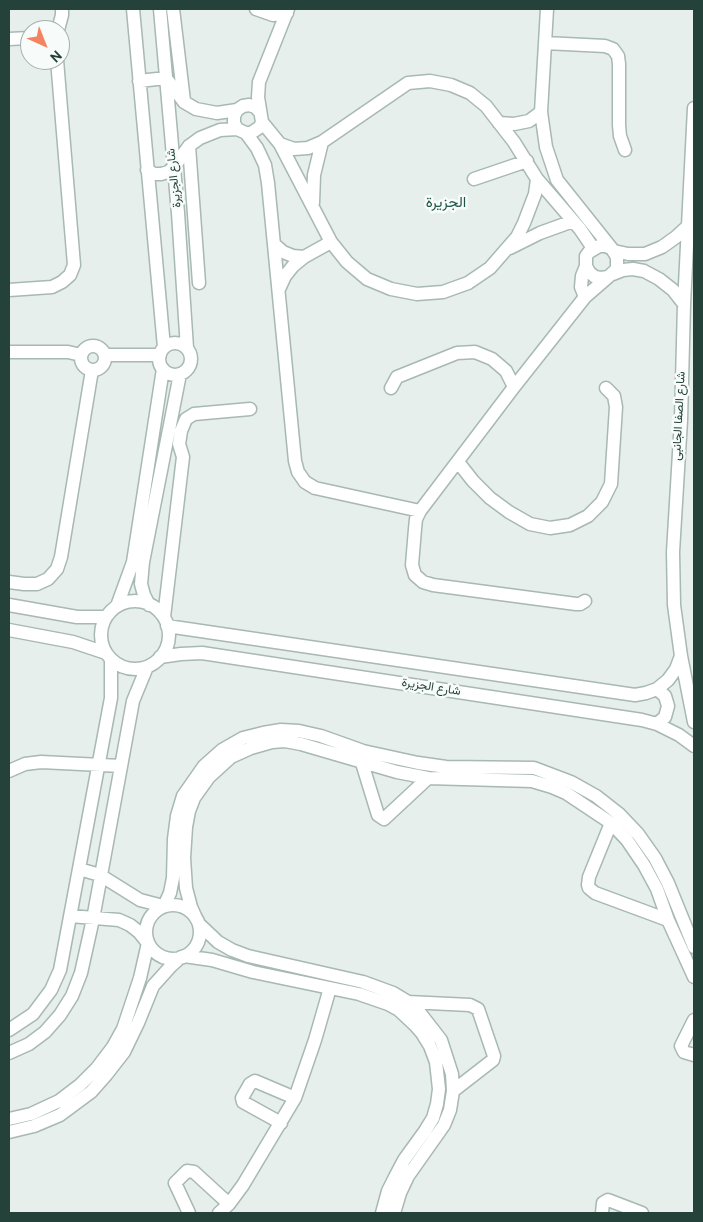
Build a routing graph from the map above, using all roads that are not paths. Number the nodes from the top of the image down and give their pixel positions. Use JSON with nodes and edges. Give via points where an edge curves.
{"nodes":[{"id":1,"x":133,"y":9,"type":"edge"},
{"id":2,"x":160,"y":9,"type":"edge"},
{"id":3,"x":173,"y":9,"type":"edge"},
{"id":4,"x":256,"y":9,"type":"edge"},
{"id":5,"x":547,"y":9,"type":"edge"},
{"id":6,"x":288,"y":11,"type":"edge"},
{"id":7,"x":545,"y":43,"type":"junction"},
{"id":8,"x":58,"y":70,"type":"edge"},
{"id":9,"x":166,"y":78,"type":"junction"},
{"id":10,"x":139,"y":81,"type":"junction"},
{"id":11,"x":184,"y":102,"type":"junction"},
{"id":12,"x":694,"y":108,"type":"edge"},
{"id":13,"x":237,"y":110,"type":"junction"},
{"id":14,"x":541,"y":112,"type":"junction"},
{"id":15,"x":261,"y":117,"type":"junction"},
{"id":16,"x":499,"y":123,"type":"junction"},
{"id":17,"x":242,"y":131,"type":"junction"},
{"id":18,"x":322,"y":142,"type":"junction"},
{"id":19,"x":280,"y":144,"type":"junction"},
{"id":20,"x":189,"y":146,"type":"junction"},
{"id":21,"x":625,"y":150,"type":"dead end"},
{"id":22,"x":527,"y":162,"type":"junction"},
{"id":23,"x":174,"y":167,"type":"junction"},
{"id":24,"x":147,"y":170,"type":"junction"},
{"id":25,"x":474,"y":179,"type":"dead end"},
{"id":26,"x":537,"y":179,"type":"junction"},
{"id":27,"x":314,"y":208,"type":"junction"},
{"id":28,"x":691,"y":220,"type":"edge"},
{"id":29,"x":573,"y":221,"type":"junction"},
{"id":30,"x":331,"y":242,"type":"junction"},
{"id":31,"x":275,"y":245,"type":"junction"},
{"id":32,"x":593,"y":248,"type":"junction"},
{"id":33,"x":508,"y":249,"type":"junction"},
{"id":34,"x":613,"y":250,"type":"junction"},
{"id":35,"x":644,"y":254,"type":"junction"},
{"id":36,"x":304,"y":257,"type":"junction"},
{"id":37,"x":586,"y":266,"type":"junction"},
{"id":38,"x":642,"y":270,"type":"junction"},
{"id":39,"x":610,"y":276,"type":"junction"},
{"id":40,"x":199,"y":283,"type":"dead end"},
{"id":41,"x":279,"y":289,"type":"junction"},
{"id":42,"x":9,"y":290,"type":"edge"},
{"id":43,"x":585,"y":297,"type":"junction"},
{"id":44,"x":684,"y":304,"type":"junction"},
{"id":45,"x":187,"y":348,"type":"junction"},
{"id":46,"x":162,"y":351,"type":"junction"},
{"id":47,"x":9,"y":352,"type":"edge"},
{"id":48,"x":81,"y":355,"type":"junction"},
{"id":49,"x":104,"y":355,"type":"junction"},
{"id":50,"x":163,"y":369,"type":"junction"},
{"id":51,"x":92,"y":370,"type":"junction"},
{"id":52,"x":180,"y":374,"type":"junction"},
{"id":53,"x":514,"y":387,"type":"junction"},
{"id":54,"x":391,"y":388,"type":"dead end"},
{"id":55,"x":606,"y":388,"type":"dead end"},
{"id":56,"x":250,"y":409,"type":"dead end"},
{"id":57,"x":680,"y":420,"type":"junction"},
{"id":58,"x":694,"y":420,"type":"edge"},
{"id":59,"x":458,"y":462,"type":"junction"},
{"id":60,"x":420,"y":511,"type":"junction"},
{"id":61,"x":9,"y":582,"type":"edge"},
{"id":62,"x":585,"y":601,"type":"dead end"},
{"id":63,"x":9,"y":605,"type":"edge"},
{"id":64,"x":149,"y":605,"type":"junction"},
{"id":65,"x":117,"y":606,"type":"junction"},
{"id":66,"x":106,"y":617,"type":"junction"},
{"id":67,"x":166,"y":622,"type":"junction"},
{"id":68,"x":9,"y":630,"type":"edge"},
{"id":69,"x":108,"y":656,"type":"junction"},
{"id":70,"x":681,"y":656,"type":"junction"},
{"id":71,"x":160,"y":658,"type":"junction"},
{"id":72,"x":400,"y":660,"type":"junction"},
{"id":73,"x":147,"y":667,"type":"junction"},
{"id":74,"x":397,"y":682,"type":"junction"},
{"id":75,"x":657,"y":689,"type":"junction"},
{"id":76,"x":694,"y":722,"type":"edge"},
{"id":77,"x":657,"y":724,"type":"junction"},
{"id":78,"x":694,"y":746,"type":"edge"},
{"id":79,"x":362,"y":763,"type":"junction"},
{"id":80,"x":100,"y":764,"type":"junction"},
{"id":81,"x":120,"y":766,"type":"junction"},
{"id":82,"x":9,"y":771,"type":"edge"},
{"id":83,"x":502,"y":773,"type":"junction"},
{"id":84,"x":428,"y":778,"type":"junction"},
{"id":85,"x":569,"y":788,"type":"junction"},
{"id":86,"x":611,"y":823,"type":"junction"},
{"id":87,"x":79,"y":870,"type":"junction"},
{"id":88,"x":100,"y":875,"type":"junction"},
{"id":89,"x":163,"y":906,"type":"junction"},
{"id":90,"x":70,"y":916,"type":"junction"},
{"id":91,"x":93,"y":919,"type":"junction"},
{"id":92,"x":197,"y":920,"type":"junction"},
{"id":93,"x":668,"y":920,"type":"junction"},
{"id":94,"x":147,"y":943,"type":"junction"},
{"id":95,"x":694,"y":947,"type":"edge"},
{"id":96,"x":183,"y":957,"type":"junction"},
{"id":97,"x":694,"y":976,"type":"edge"},
{"id":98,"x":330,"y":988,"type":"junction"},
{"id":99,"x":408,"y":1002,"type":"junction"},
{"id":100,"x":694,"y":1020,"type":"edge"},
{"id":101,"x":426,"y":1029,"type":"junction"},
{"id":102,"x":9,"y":1030,"type":"edge"},
{"id":103,"x":9,"y":1053,"type":"edge"},
{"id":104,"x":694,"y":1055,"type":"edge"},
{"id":105,"x":453,"y":1091,"type":"junction"},
{"id":106,"x":295,"y":1098,"type":"junction"},
{"id":107,"x":9,"y":1119,"type":"edge"},
{"id":108,"x":33,"y":1120,"type":"junction"},
{"id":109,"x":281,"y":1123,"type":"junction"},
{"id":110,"x":9,"y":1132,"type":"edge"},
{"id":111,"x":222,"y":1211,"type":"edge"},
{"id":112,"x":189,"y":1213,"type":"edge"},
{"id":113,"x":382,"y":1213,"type":"edge"},
{"id":114,"x":394,"y":1213,"type":"edge"},
{"id":115,"x":602,"y":1213,"type":"edge"},
{"id":116,"x":642,"y":1213,"type":"edge"}],
"edges":[{"from":1,"to":10,"type":"street"},
{"from":2,"to":9,"type":"street","name":"شارع الجزيرة"},
{"from":3,"to":11,"type":"street"},
{"from":4,"to":6,"type":"street","via":[[272,15]]},
{"from":5,"to":7,"type":"street"},
{"from":6,"to":15,"type":"street","via":[[259,82]]},
{"from":7,"to":14,"type":"street"},
{"from":7,"to":21,"type":"street","via":[[605,46],[618,56],[619,125]]},
{"from":8,"to":42,"type":"street","via":[[74,265],[70,275],[52,287]]},
{"from":9,"to":10,"type":"street"},
{"from":9,"to":11,"type":"street"},
{"from":9,"to":23,"type":"street","name":"شارع الجزيرة"},
{"from":10,"to":24,"type":"street"},
{"from":11,"to":13,"type":"street","via":[[210,112]]},
{"from":12,"to":28,"type":"street","name":"شارع الصفا الجانبى"},
{"from":13,"to":15,"type":"street","via":[[249,105],[255,107]]},
{"from":13,"to":17,"type":"street","via":[[234,123]]},
{"from":14,"to":16,"type":"street","via":[[514,124]]},
{"from":14,"to":34,"type":"street","via":[[546,147],[557,180]]},
{"from":15,"to":17,"type":"street","via":[[256,131]]},
{"from":15,"to":19,"type":"street"},
{"from":16,"to":18,"type":"street","via":[[486,106],[451,84],[430,81],[408,83]]},
{"from":16,"to":22,"type":"street"},
{"from":17,"to":20,"type":"street","via":[[224,129],[212,132]]},
{"from":17,"to":31,"type":"street","via":[[257,148],[265,165]]},
{"from":18,"to":19,"type":"street","via":[[301,149]]},
{"from":18,"to":27,"type":"street","via":[[314,175]]},
{"from":19,"to":27,"type":"street"},
{"from":20,"to":23,"type":"street"},
{"from":20,"to":40,"type":"street"},
{"from":22,"to":25,"type":"street"},
{"from":22,"to":26,"type":"street"},
{"from":23,"to":24,"type":"street","via":[[161,174]]},
{"from":23,"to":45,"type":"street","name":"شارع الجزيرة"},
{"from":24,"to":46,"type":"street"},
{"from":26,"to":29,"type":"street"},
{"from":26,"to":33,"type":"street","via":[[524,223]]},
{"from":27,"to":30,"type":"street"},
{"from":28,"to":35,"type":"street","via":[[676,237]]},
{"from":28,"to":44,"type":"street","name":"شارع الصفا الجانبى"},
{"from":29,"to":32,"type":"street"},
{"from":29,"to":33,"type":"street"},
{"from":30,"to":33,"type":"street","via":[[367,279],[391,290],[417,294],[443,292],[468,283],[490,268]]},
{"from":30,"to":36,"type":"street"},
{"from":31,"to":36,"type":"street","via":[[283,252]]},
{"from":31,"to":41,"type":"street"},
{"from":32,"to":34,"type":"street","via":[[606,246]]},
{"from":32,"to":37,"type":"street","via":[[586,256]]},
{"from":34,"to":35,"type":"street"},
{"from":34,"to":39,"type":"street","via":[[618,263]]},
{"from":35,"to":38,"type":"street"},
{"from":36,"to":41,"type":"street","via":[[289,271]]},
{"from":37,"to":39,"type":"street","via":[[594,277]]},
{"from":37,"to":43,"type":"street","via":[[581,287]]},
{"from":38,"to":39,"type":"street","via":[[623,270]]},
{"from":38,"to":44,"type":"street","via":[[673,290]]},
{"from":39,"to":43,"type":"street"},
{"from":41,"to":60,"type":"street","via":[[298,472],[315,488]]},
{"from":43,"to":53,"type":"street"},
{"from":44,"to":57,"type":"street","name":"شارع الصفا الجانبى"},
{"from":45,"to":46,"type":"street","via":[[173,343]]},
{"from":45,"to":52,"type":"street","via":[[191,355],[190,364]]},
{"from":46,"to":49,"type":"street"},
{"from":46,"to":50,"type":"street","via":[[160,365]]},
{"from":47,"to":48,"type":"street"},
{"from":48,"to":49,"type":"street","via":[[91,346],[99,348]]},
{"from":48,"to":51,"type":"street","via":[[83,365]]},
{"from":49,"to":51,"type":"street","via":[[102,366]]},
{"from":50,"to":52,"type":"street","via":[[171,374]]},
{"from":50,"to":65,"type":"street","via":[[133,562]]},
{"from":51,"to":61,"type":"street","via":[[62,557],[48,579],[37,584]]},
{"from":52,"to":64,"type":"street","via":[[141,584]]},
{"from":53,"to":54,"type":"street","via":[[506,371],[492,359],[475,352],[457,352],[397,377]]},
{"from":53,"to":59,"type":"street"},
{"from":55,"to":59,"type":"street","via":[[614,396],[616,407],[611,484],[602,502],[588,516],[570,525],[550,528],[530,524],[490,498]]},
{"from":56,"to":67,"type":"street","via":[[194,414],[186,419],[180,431],[183,457]]},
{"from":57,"to":58,"type":"street"},
{"from":57,"to":70,"type":"street","name":"شارع الصفا الجانبى","via":[[673,552],[674,605]]},
{"from":59,"to":60,"type":"street"},
{"from":60,"to":62,"type":"street","via":[[416,520],[412,565],[415,575],[423,582],[576,604]]},
{"from":63,"to":66,"type":"street","via":[[77,617]]},
{"from":64,"to":65,"type":"street","via":[[139,601]]},
{"from":64,"to":67,"type":"street"},
{"from":65,"to":66,"type":"street"},
{"from":66,"to":69,"type":"street","via":[[101,635]]},
{"from":67,"to":71,"type":"street","via":[[168,643]]},
{"from":67,"to":72,"type":"street","name":"شارع الجزيرة"},
{"from":68,"to":69,"type":"street","via":[[73,642]]},
{"from":69,"to":73,"type":"street","via":[[118,665],[128,668]]},
{"from":69,"to":80,"type":"street","via":[[111,698]]},
{"from":70,"to":75,"type":"street","via":[[676,669]]},
{"from":70,"to":76,"type":"street","name":"شارع الصفا الجانبى"},
{"from":71,"to":73,"type":"street"},
{"from":71,"to":74,"type":"street","name":"شارع الجزيرة","via":[[202,653]]},
{"from":72,"to":74,"type":"street"},
{"from":72,"to":75,"type":"street","name":"شارع الجزيرة","via":[[621,694],[635,695]]},
{"from":73,"to":81,"type":"street","via":[[133,701]]},
{"from":74,"to":77,"type":"street","name":"شارع الجزيرة"},
{"from":75,"to":77,"type":"street","via":[[665,696],[668,706],[665,717]]},
{"from":77,"to":78,"type":"street","name":"شارع الجزيرة"},
{"from":79,"to":84,"type":"street"},
{"from":79,"to":84,"type":"street","via":[[378,815],[384,819]]},
{"from":79,"to":92,"type":"street","via":[[309,746],[272,742],[231,757],[217,769],[194,798],[186,827],[186,888]]},
{"from":80,"to":81,"type":"street"},
{"from":80,"to":82,"type":"street","via":[[41,762],[24,764]]},
{"from":80,"to":87,"type":"street"},
{"from":81,"to":88,"type":"street"},
{"from":83,"to":84,"type":"street"},
{"from":83,"to":85,"type":"street"},
{"from":83,"to":89,"type":"street","via":[[418,764],[299,731],[281,730],[243,738],[204,766],[184,796],[177,816],[172,885]]},
{"from":85,"to":86,"type":"street"},
{"from":85,"to":95,"type":"street","via":[[596,796],[638,834],[668,883]]},
{"from":86,"to":93,"type":"street","via":[[644,865],[657,888]]},
{"from":86,"to":93,"type":"street","via":[[588,885],[596,893]]},
{"from":87,"to":88,"type":"street"},
{"from":87,"to":90,"type":"street"},
{"from":88,"to":89,"type":"street","via":[[140,900]]},
{"from":88,"to":91,"type":"street"},
{"from":89,"to":92,"type":"street","via":[[181,906]]},
{"from":89,"to":94,"type":"street","via":[[148,920]]},
{"from":90,"to":91,"type":"street"},
{"from":90,"to":102,"type":"street","via":[[60,970],[51,990],[33,1014]]},
{"from":91,"to":94,"type":"street","via":[[119,920],[140,932]]},
{"from":91,"to":103,"type":"street","via":[[72,996],[44,1032],[29,1044]]},
{"from":92,"to":96,"type":"street","via":[[199,939],[191,952]]},
{"from":92,"to":99,"type":"street","via":[[218,942],[232,950],[363,982]]},
{"from":93,"to":97,"type":"street"},
{"from":94,"to":96,"type":"street","via":[[162,957]]},
{"from":94,"to":108,"type":"street","via":[[137,990],[113,1047],[80,1085]]},
{"from":96,"to":98,"type":"street","via":[[212,960]]},
{"from":96,"to":108,"type":"street","via":[[170,966],[153,986],[124,1052],[91,1092],[60,1115]]},
{"from":98,"to":101,"type":"street","via":[[388,1004]]},
{"from":98,"to":106,"type":"street"},
{"from":99,"to":101,"type":"street","via":[[420,1013]]},
{"from":99,"to":105,"type":"street","via":[[470,1004],[478,1009],[493,1060]]},
{"from":100,"to":104,"type":"street","via":[[681,1046],[684,1052]]},
{"from":101,"to":105,"type":"street","via":[[441,1040],[452,1074]]},
{"from":101,"to":113,"type":"street","via":[[436,1062],[437,1104],[426,1131],[395,1177]]},
{"from":105,"to":114,"type":"street","via":[[444,1125],[408,1176]]},
{"from":106,"to":109,"type":"street"},
{"from":106,"to":109,"type":"street","via":[[255,1081],[242,1098],[245,1104]]},
{"from":107,"to":108,"type":"street"},
{"from":108,"to":110,"type":"street"},
{"from":109,"to":111,"type":"street","via":[[253,1171]]},
{"from":111,"to":112,"type":"street","via":[[194,1172],[187,1171],[175,1183]]},
{"from":115,"to":116,"type":"street","via":[[602,1206],[608,1200]]}]}
